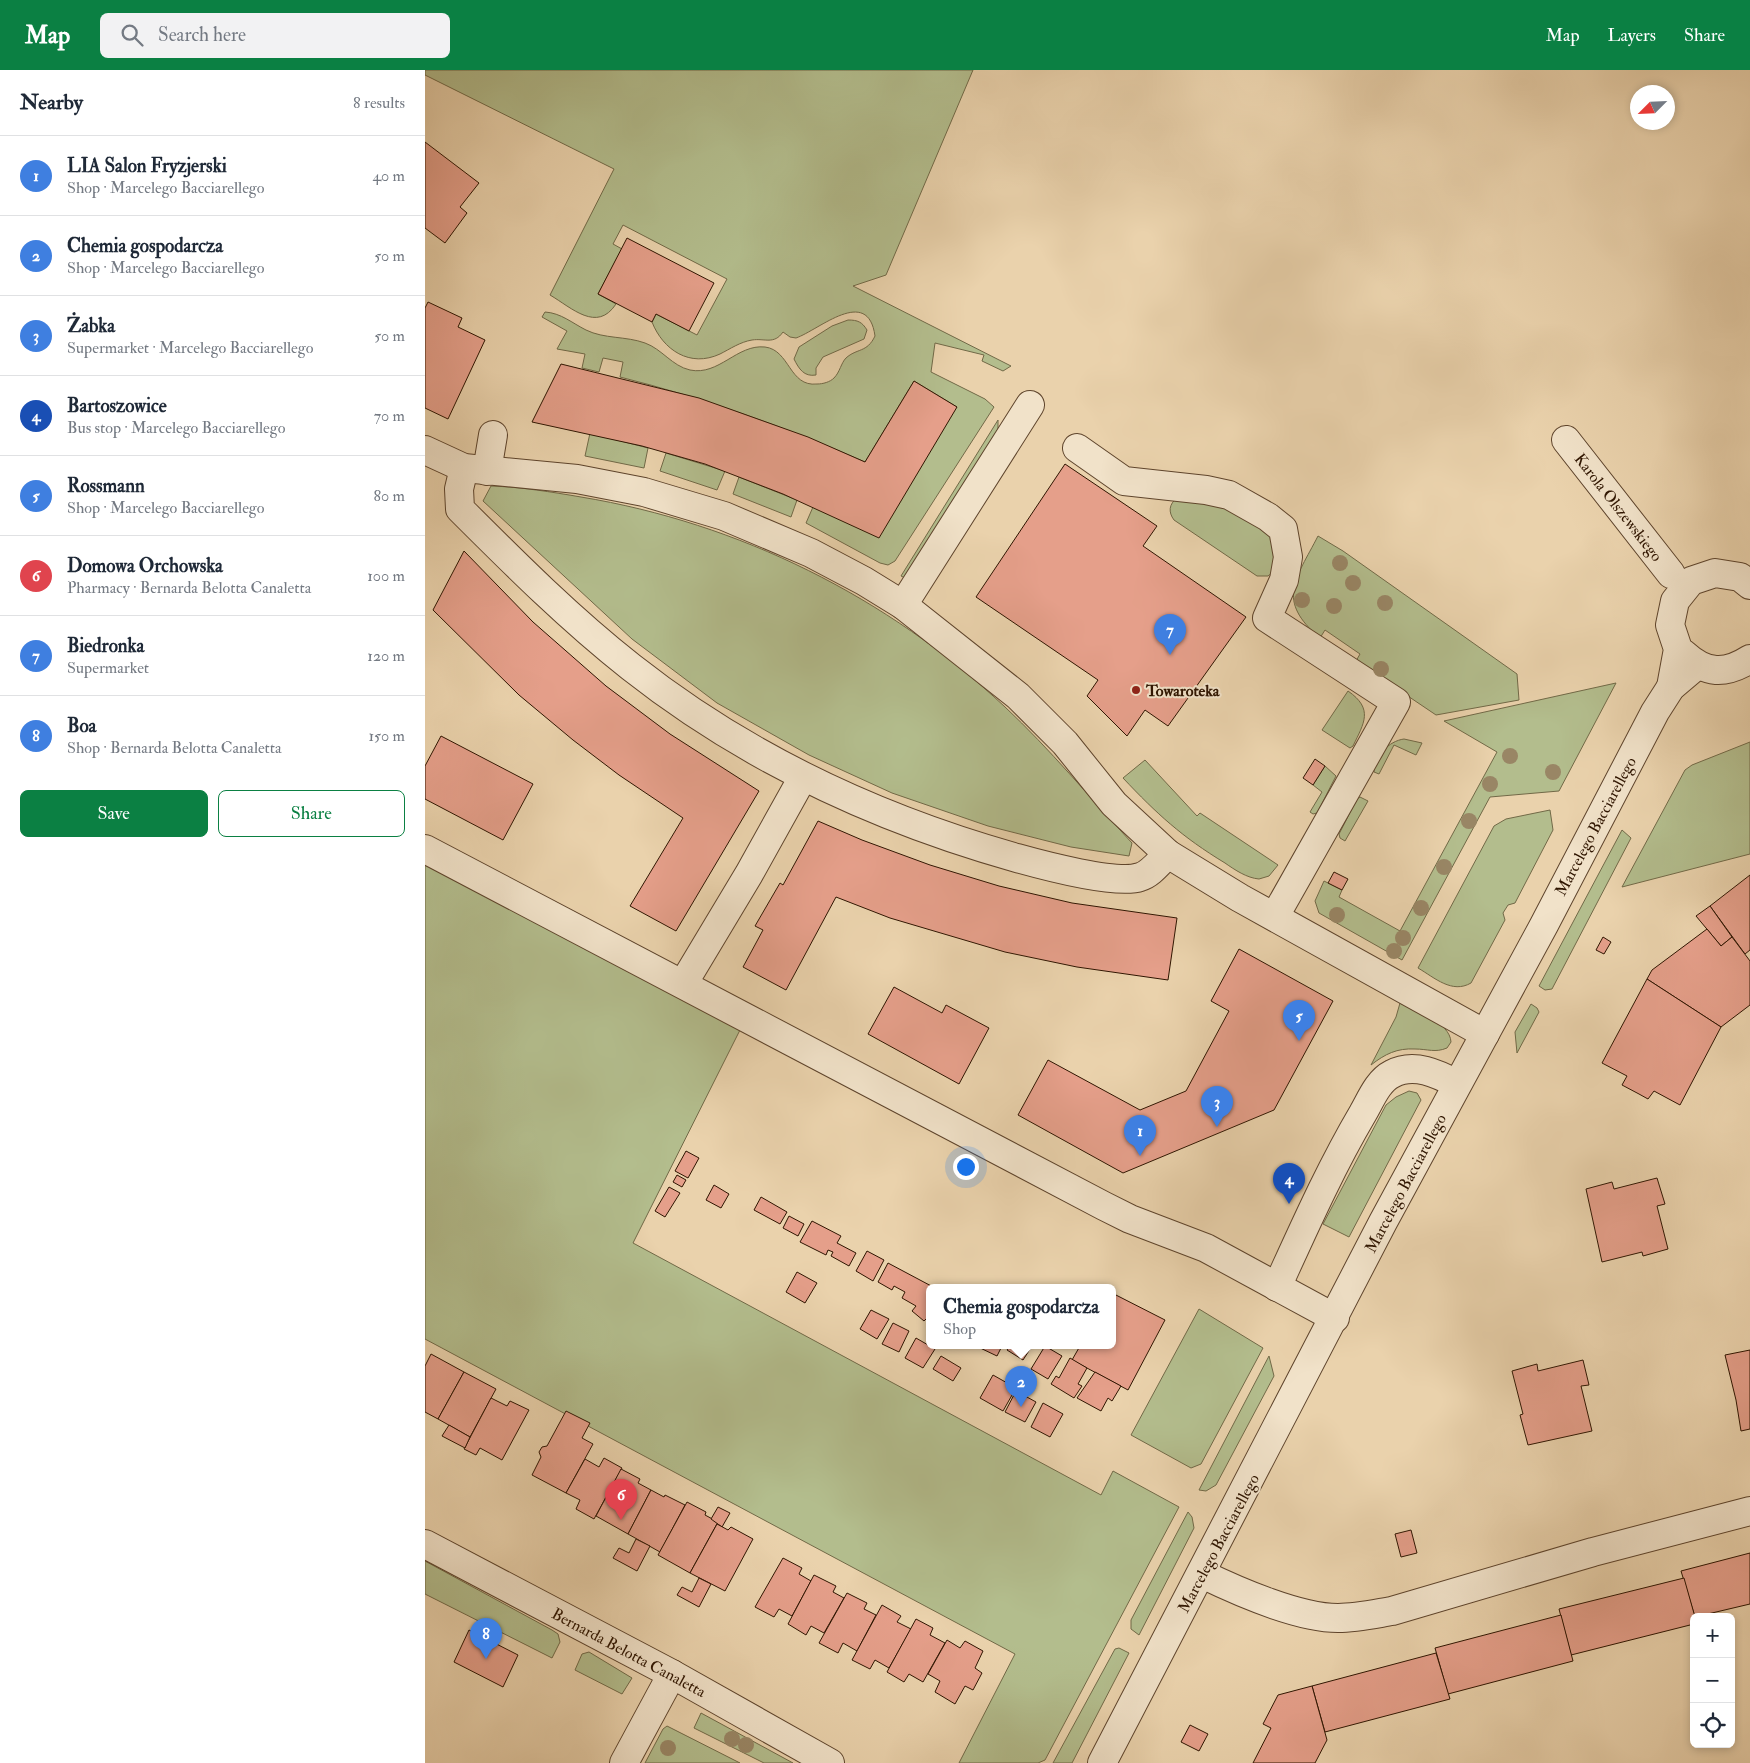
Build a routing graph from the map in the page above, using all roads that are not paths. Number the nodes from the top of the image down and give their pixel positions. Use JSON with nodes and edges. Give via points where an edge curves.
{"nodes":[{"id":1,"x":1030,"y":405,"type":"dead end"},
{"id":2,"x":493,"y":436,"type":"dead end"},
{"id":3,"x":1566,"y":440,"type":"dead end"},
{"id":4,"x":1077,"y":448,"type":"dead end"},
{"id":5,"x":425,"y":450,"type":"edge"},
{"id":6,"x":476,"y":469,"type":"junction"},
{"id":7,"x":1747,"y":577,"type":"edge"},
{"id":8,"x":1679,"y":585,"type":"junction"},
{"id":9,"x":903,"y":605,"type":"junction"},
{"id":10,"x":1688,"y":657,"type":"junction"},
{"id":11,"x":1750,"y":659,"type":"edge"},
{"id":12,"x":803,"y":777,"type":"junction"},
{"id":13,"x":425,"y":848,"type":"edge"},
{"id":14,"x":1168,"y":854,"type":"junction"},
{"id":15,"x":1275,"y":916,"type":"junction"},
{"id":16,"x":683,"y":984,"type":"junction"},
{"id":17,"x":1485,"y":1034,"type":"junction"},
{"id":18,"x":1457,"y":1084,"type":"junction"},
{"id":19,"x":1277,"y":1287,"type":"junction"},
{"id":20,"x":1335,"y":1318,"type":"junction"},
{"id":21,"x":1750,"y":1511,"type":"edge"},
{"id":22,"x":425,"y":1544,"type":"edge"},
{"id":23,"x":1202,"y":1574,"type":"junction"},
{"id":24,"x":672,"y":1674,"type":"junction"},
{"id":25,"x":825,"y":1762,"type":"edge"},
{"id":26,"x":625,"y":1763,"type":"edge"},
{"id":27,"x":1102,"y":1763,"type":"edge"}],
"edges":[{"from":1,"to":9,"type":"street"},
{"from":2,"to":6,"type":"street"},
{"from":3,"to":8,"type":"street","name":"Karola Olszewskiego"},
{"from":4,"to":15,"type":"street","via":[[1124,481],[1229,495],[1268,517],[1283,529],[1289,557],[1267,618],[1396,702]]},
{"from":5,"to":6,"type":"street"},
{"from":6,"to":9,"type":"street","via":[[577,479],[644,492],[724,516],[811,553]]},
{"from":6,"to":12,"type":"street","via":[[459,489],[460,509],[559,605],[680,703]]},
{"from":7,"to":8,"type":"street","via":[[1715,573]]},
{"from":8,"to":10,"type":"street","via":[[1670,625]]},
{"from":9,"to":14,"type":"street","via":[[1018,696],[1065,743],[1114,804]]},
{"from":10,"to":11,"type":"street","via":[[1717,671],[1737,668]]},
{"from":10,"to":17,"type":"street","name":"Marcelego Bacciarellego","via":[[1655,712]]},
{"from":12,"to":14,"type":"street","via":[[945,836],[1037,863],[1123,880],[1141,877]]},
{"from":12,"to":16,"type":"street"},
{"from":13,"to":16,"type":"street"},
{"from":14,"to":15,"type":"street"},
{"from":15,"to":17,"type":"street"},
{"from":16,"to":19,"type":"street","via":[[1104,1206],[1206,1248]]},
{"from":17,"to":18,"type":"street","name":"Marcelego Bacciarellego"},
{"from":18,"to":19,"type":"street","via":[[1437,1074],[1403,1069],[1382,1080],[1337,1159]]},
{"from":18,"to":20,"type":"street","name":"Marcelego Bacciarellego"},
{"from":19,"to":20,"type":"street"},
{"from":20,"to":23,"type":"street","name":"Marcelego Bacciarellego"},
{"from":21,"to":23,"type":"street","via":[[1365,1616],[1338,1618],[1308,1613],[1245,1594]]},
{"from":22,"to":24,"type":"street","name":"Bernarda Belotta Canaletta"},
{"from":23,"to":27,"type":"street","name":"Marcelego Bacciarellego"},
{"from":24,"to":25,"type":"street","name":"Bernarda Belotta Canaletta"},
{"from":24,"to":26,"type":"street"}]}
